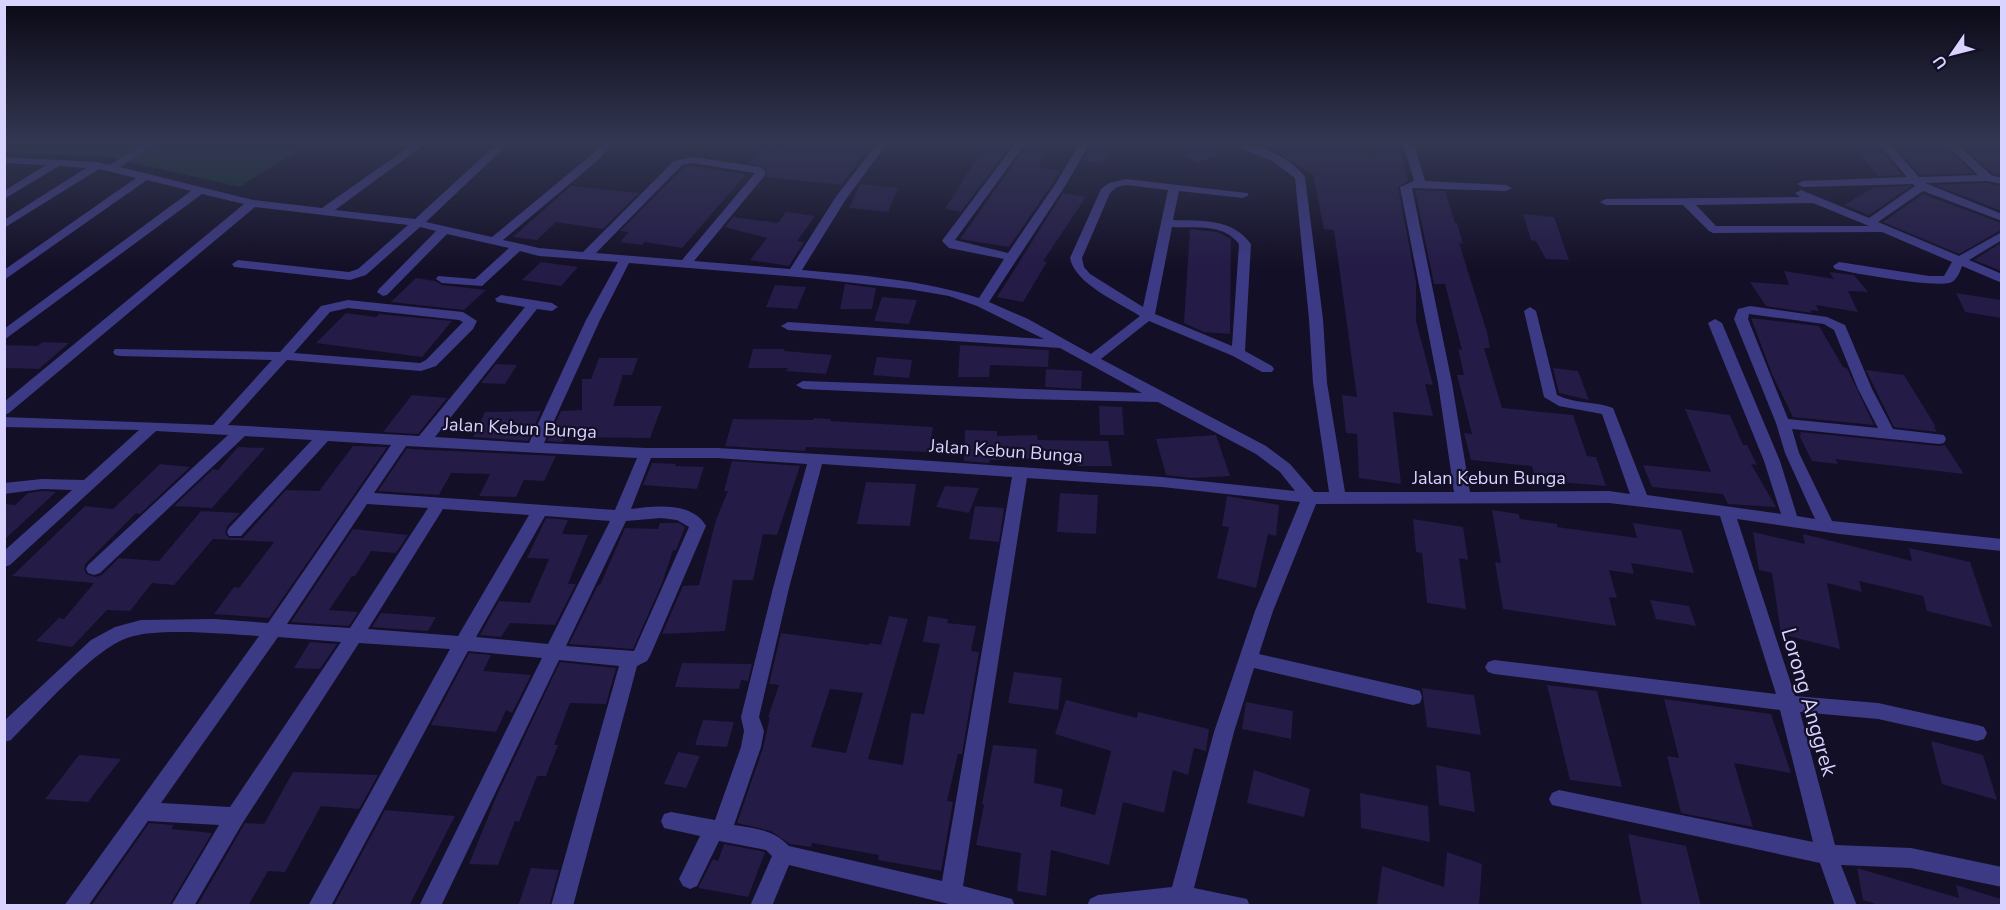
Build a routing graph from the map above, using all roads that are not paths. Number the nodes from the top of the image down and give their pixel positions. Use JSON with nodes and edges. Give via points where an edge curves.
{"nodes":[{"id":1,"x":24,"y":183,"type":"edge"},
{"id":2,"x":68,"y":183,"type":"edge"},
{"id":3,"x":135,"y":183,"type":"edge"},
{"id":4,"x":172,"y":183,"type":"edge"},
{"id":5,"x":365,"y":183,"type":"edge"},
{"id":6,"x":460,"y":183,"type":"edge"},
{"id":7,"x":564,"y":183,"type":"edge"},
{"id":8,"x":658,"y":183,"type":"edge"},
{"id":9,"x":753,"y":183,"type":"edge"},
{"id":10,"x":852,"y":183,"type":"edge"},
{"id":11,"x":991,"y":183,"type":"edge"},
{"id":12,"x":1062,"y":183,"type":"edge"},
{"id":13,"x":1120,"y":183,"type":"edge"},
{"id":14,"x":1144,"y":183,"type":"edge"},
{"id":15,"x":1301,"y":183,"type":"edge"},
{"id":16,"x":1910,"y":183,"type":"edge"},
{"id":17,"x":1919,"y":183,"type":"edge"},
{"id":18,"x":1920,"y":183,"type":"edge"},
{"id":19,"x":1420,"y":184,"type":"joint"},
{"id":20,"x":1174,"y":186,"type":"junction"},
{"id":21,"x":1506,"y":188,"type":"dead end"},
{"id":22,"x":199,"y":191,"type":"junction"},
{"id":23,"x":1243,"y":195,"type":"dead end"},
{"id":24,"x":4,"y":196,"type":"edge"},
{"id":25,"x":1816,"y":200,"type":"junction"},
{"id":26,"x":1686,"y":201,"type":"junction"},
{"id":27,"x":1606,"y":202,"type":"dead end"},
{"id":28,"x":254,"y":203,"type":"junction"},
{"id":29,"x":325,"y":212,"type":"junction"},
{"id":30,"x":2001,"y":218,"type":"edge"},
{"id":31,"x":417,"y":223,"type":"junction"},
{"id":32,"x":1168,"y":223,"type":"junction"},
{"id":33,"x":1869,"y":223,"type":"junction"},
{"id":34,"x":4,"y":225,"type":"edge"},
{"id":35,"x":444,"y":230,"type":"junction"},
{"id":36,"x":1886,"y":230,"type":"junction"},
{"id":37,"x":2001,"y":235,"type":"edge"},
{"id":38,"x":493,"y":242,"type":"junction"},
{"id":39,"x":517,"y":247,"type":"junction"},
{"id":40,"x":585,"y":256,"type":"junction"},
{"id":41,"x":1010,"y":256,"type":"junction"},
{"id":42,"x":626,"y":260,"type":"junction"},
{"id":43,"x":1959,"y":261,"type":"junction"},
{"id":44,"x":238,"y":264,"type":"dead end"},
{"id":45,"x":685,"y":264,"type":"junction"},
{"id":46,"x":1839,"y":266,"type":"dead end"},
{"id":47,"x":794,"y":273,"type":"junction"},
{"id":48,"x":4,"y":276,"type":"edge"},
{"id":49,"x":442,"y":279,"type":"dead end"},
{"id":50,"x":2001,"y":279,"type":"edge"},
{"id":51,"x":383,"y":292,"type":"dead end"},
{"id":52,"x":501,"y":299,"type":"dead end"},
{"id":53,"x":982,"y":303,"type":"junction"},
{"id":54,"x":534,"y":304,"type":"junction"},
{"id":55,"x":552,"y":308,"type":"dead end"},
{"id":56,"x":1530,"y":311,"type":"dead end"},
{"id":57,"x":1148,"y":316,"type":"junction"},
{"id":58,"x":1715,"y":323,"type":"dead end"},
{"id":59,"x":788,"y":326,"type":"dead end"},
{"id":60,"x":4,"y":336,"type":"edge"},
{"id":61,"x":1062,"y":344,"type":"junction"},
{"id":62,"x":120,"y":352,"type":"dead end"},
{"id":63,"x":1238,"y":353,"type":"junction"},
{"id":64,"x":283,"y":356,"type":"junction"},
{"id":65,"x":1092,"y":360,"type":"junction"},
{"id":66,"x":1267,"y":369,"type":"dead end"},
{"id":67,"x":802,"y":385,"type":"dead end"},
{"id":68,"x":1161,"y":398,"type":"junction"},
{"id":69,"x":4,"y":410,"type":"edge"},
{"id":70,"x":4,"y":422,"type":"edge"},
{"id":71,"x":1783,"y":423,"type":"junction"},
{"id":72,"x":153,"y":426,"type":"junction"},
{"id":73,"x":216,"y":430,"type":"junction"},
{"id":74,"x":242,"y":431,"type":"junction"},
{"id":75,"x":1889,"y":435,"type":"junction"},
{"id":76,"x":324,"y":436,"type":"junction"},
{"id":77,"x":1939,"y":439,"type":"dead end"},
{"id":78,"x":401,"y":441,"type":"junction"},
{"id":79,"x":423,"y":442,"type":"junction"},
{"id":80,"x":534,"y":448,"type":"junction"},
{"id":81,"x":646,"y":453,"type":"junction"},
{"id":82,"x":816,"y":459,"type":"junction"},
{"id":83,"x":1020,"y":472,"type":"junction"},
{"id":84,"x":87,"y":485,"type":"junction"},
{"id":85,"x":4,"y":489,"type":"edge"},
{"id":86,"x":1463,"y":497,"type":"junction"},
{"id":87,"x":362,"y":498,"type":"junction"},
{"id":88,"x":1310,"y":498,"type":"junction"},
{"id":89,"x":1338,"y":499,"type":"junction"},
{"id":90,"x":1641,"y":501,"type":"junction"},
{"id":91,"x":440,"y":503,"type":"junction"},
{"id":92,"x":541,"y":509,"type":"junction"},
{"id":93,"x":1727,"y":512,"type":"junction"},
{"id":94,"x":620,"y":516,"type":"junction"},
{"id":95,"x":1791,"y":521,"type":"junction"},
{"id":96,"x":1826,"y":526,"type":"junction"},
{"id":97,"x":236,"y":532,"type":"dead end"},
{"id":98,"x":2001,"y":545,"type":"edge"},
{"id":99,"x":4,"y":561,"type":"edge"},
{"id":100,"x":94,"y":569,"type":"dead end"},
{"id":101,"x":273,"y":630,"type":"junction"},
{"id":102,"x":354,"y":636,"type":"junction"},
{"id":103,"x":463,"y":643,"type":"junction"},
{"id":104,"x":552,"y":652,"type":"junction"},
{"id":105,"x":1248,"y":659,"type":"junction"},
{"id":106,"x":630,"y":660,"type":"junction"},
{"id":107,"x":1494,"y":667,"type":"dead end"},
{"id":108,"x":1413,"y":697,"type":"dead end"},
{"id":109,"x":1788,"y":703,"type":"junction"},
{"id":110,"x":1977,"y":733,"type":"dead end"},
{"id":111,"x":4,"y":734,"type":"edge"},
{"id":112,"x":1559,"y":799,"type":"dead end"},
{"id":113,"x":143,"y":811,"type":"junction"},
{"id":114,"x":235,"y":818,"type":"junction"},
{"id":115,"x":671,"y":821,"type":"dead end"},
{"id":116,"x":718,"y":829,"type":"junction"},
{"id":117,"x":783,"y":854,"type":"junction"},
{"id":118,"x":1827,"y":855,"type":"junction"},
{"id":119,"x":2001,"y":877,"type":"edge"},
{"id":120,"x":690,"y":879,"type":"dead end"},
{"id":121,"x":951,"y":892,"type":"junction"},
{"id":122,"x":1179,"y":901,"type":"edge"},
{"id":123,"x":75,"y":906,"type":"edge"},
{"id":124,"x":182,"y":906,"type":"edge"},
{"id":125,"x":319,"y":906,"type":"edge"},
{"id":126,"x":430,"y":906,"type":"edge"},
{"id":127,"x":562,"y":906,"type":"edge"},
{"id":128,"x":761,"y":906,"type":"edge"},
{"id":129,"x":1004,"y":906,"type":"edge"},
{"id":130,"x":1098,"y":906,"type":"edge"},
{"id":131,"x":1239,"y":906,"type":"edge"},
{"id":132,"x":1846,"y":906,"type":"edge"}],
"edges":[{"from":1,"to":24,"type":"street"},
{"from":2,"to":34,"type":"street"},
{"from":3,"to":48,"type":"street"},
{"from":4,"to":22,"type":"street"},
{"from":5,"to":29,"type":"street"},
{"from":6,"to":31,"type":"street"},
{"from":7,"to":38,"type":"street"},
{"from":8,"to":40,"type":"street"},
{"from":9,"to":45,"type":"street"},
{"from":10,"to":47,"type":"street"},
{"from":11,"to":41,"type":"street","via":[[948,241]]},
{"from":12,"to":41,"type":"street"},
{"from":13,"to":57,"type":"street","via":[[1105,191],[1076,258],[1078,268]]},
{"from":14,"to":20,"type":"street"},
{"from":15,"to":89,"type":"street","via":[[1320,383]]},
{"from":16,"to":25,"type":"street","via":[[1802,189]]},
{"from":17,"to":33,"type":"street"},
{"from":18,"to":30,"type":"street"},
{"from":19,"to":21,"type":"street"},
{"from":19,"to":86,"type":"street","via":[[1406,187],[1446,383]]},
{"from":20,"to":23,"type":"street"},
{"from":20,"to":32,"type":"street"},
{"from":22,"to":28,"type":"street"},
{"from":22,"to":60,"type":"street"},
{"from":25,"to":26,"type":"street"},
{"from":25,"to":33,"type":"street"},
{"from":26,"to":27,"type":"street"},
{"from":26,"to":36,"type":"street","via":[[1713,229]]},
{"from":28,"to":29,"type":"street"},
{"from":28,"to":69,"type":"street"},
{"from":29,"to":31,"type":"street"},
{"from":31,"to":35,"type":"street"},
{"from":31,"to":44,"type":"street","via":[[368,268],[352,276]]},
{"from":32,"to":57,"type":"street"},
{"from":32,"to":63,"type":"street","via":[[1228,227],[1241,236],[1245,244]]},
{"from":33,"to":36,"type":"street"},
{"from":35,"to":38,"type":"street"},
{"from":35,"to":51,"type":"street"},
{"from":36,"to":43,"type":"street"},
{"from":37,"to":43,"type":"street"},
{"from":38,"to":39,"type":"street"},
{"from":39,"to":40,"type":"street"},
{"from":39,"to":49,"type":"street","via":[[478,283]]},
{"from":40,"to":42,"type":"street"},
{"from":41,"to":53,"type":"street"},
{"from":42,"to":45,"type":"street"},
{"from":42,"to":80,"type":"street","via":[[593,320]]},
{"from":43,"to":46,"type":"street","via":[[1952,275],[1940,281]]},
{"from":43,"to":50,"type":"street"},
{"from":45,"to":47,"type":"street"},
{"from":47,"to":53,"type":"street","via":[[908,285]]},
{"from":52,"to":54,"type":"street"},
{"from":53,"to":61,"type":"street"},
{"from":54,"to":55,"type":"street"},
{"from":54,"to":79,"type":"street"},
{"from":56,"to":90,"type":"street","via":[[1551,397],[1562,403],[1608,411]]},
{"from":57,"to":63,"type":"street"},
{"from":57,"to":65,"type":"street"},
{"from":58,"to":95,"type":"street","via":[[1772,461]]},
{"from":59,"to":61,"type":"street"},
{"from":61,"to":65,"type":"street"},
{"from":62,"to":64,"type":"street"},
{"from":63,"to":66,"type":"street"},
{"from":64,"to":64,"type":"street","via":[[322,312],[338,305],[463,316],[470,321],[453,342],[424,366]]},
{"from":64,"to":73,"type":"street"},
{"from":65,"to":68,"type":"street"},
{"from":67,"to":68,"type":"street","via":[[1074,398]]},
{"from":68,"to":88,"type":"street","via":[[1262,450],[1285,468]]},
{"from":70,"to":72,"type":"street","name":"Jalan Kebun Bunga"},
{"from":71,"to":75,"type":"street"},
{"from":71,"to":75,"type":"street","via":[[1741,319],[1743,312],[1827,321],[1840,328]]},
{"from":71,"to":96,"type":"street","via":[[1792,453]]},
{"from":72,"to":73,"type":"street","name":"Jalan Kebun Bunga"},
{"from":72,"to":84,"type":"street"},
{"from":73,"to":74,"type":"street","name":"Jalan Kebun Bunga"},
{"from":74,"to":76,"type":"street","name":"Jalan Kebun Bunga"},
{"from":74,"to":100,"type":"street"},
{"from":75,"to":77,"type":"street"},
{"from":76,"to":78,"type":"street","name":"Jalan Kebun Bunga"},
{"from":76,"to":97,"type":"street"},
{"from":78,"to":79,"type":"street","name":"Jalan Kebun Bunga"},
{"from":78,"to":87,"type":"street"},
{"from":79,"to":80,"type":"street","name":"Jalan Kebun Bunga"},
{"from":80,"to":81,"type":"street","name":"Jalan Kebun Bunga"},
{"from":81,"to":82,"type":"street","name":"Jalan Kebun Bunga"},
{"from":81,"to":94,"type":"street"},
{"from":82,"to":83,"type":"street","name":"Jalan Kebun Bunga"},
{"from":82,"to":116,"type":"street","via":[[750,717],[754,731],[751,747]]},
{"from":83,"to":88,"type":"street","name":"Jalan Kebun Bunga"},
{"from":83,"to":121,"type":"street"},
{"from":84,"to":85,"type":"street","via":[[42,484]]},
{"from":84,"to":99,"type":"street"},
{"from":86,"to":89,"type":"street","name":"Jalan Kebun Bunga"},
{"from":86,"to":90,"type":"street","name":"Jalan Kebun Bunga","via":[[1609,497]]},
{"from":87,"to":91,"type":"street"},
{"from":87,"to":101,"type":"street"},
{"from":88,"to":89,"type":"street","name":"Jalan Kebun Bunga"},
{"from":88,"to":105,"type":"street"},
{"from":90,"to":93,"type":"street","name":"Jalan Kebun Bunga"},
{"from":91,"to":92,"type":"street"},
{"from":91,"to":102,"type":"street"},
{"from":92,"to":94,"type":"street"},
{"from":92,"to":103,"type":"street"},
{"from":93,"to":95,"type":"street","name":"Jalan Kebun Bunga"},
{"from":93,"to":109,"type":"street","name":"Lorong Anggrek"},
{"from":94,"to":104,"type":"street"},
{"from":94,"to":106,"type":"street","via":[[684,514],[698,526],[641,656]]},
{"from":95,"to":96,"type":"street","name":"Jalan Kebun Bunga"},
{"from":96,"to":98,"type":"street","name":"Jalan Kebun Bunga"},
{"from":101,"to":102,"type":"street"},
{"from":101,"to":111,"type":"street","via":[[214,626],[141,627],[121,632],[97,645]]},
{"from":101,"to":113,"type":"street"},
{"from":102,"to":103,"type":"street"},
{"from":102,"to":114,"type":"street"},
{"from":103,"to":104,"type":"street"},
{"from":103,"to":125,"type":"street"},
{"from":104,"to":106,"type":"street"},
{"from":104,"to":126,"type":"street"},
{"from":105,"to":108,"type":"street"},
{"from":105,"to":122,"type":"street","via":[[1224,732]]},
{"from":106,"to":127,"type":"street"},
{"from":107,"to":109,"type":"street"},
{"from":109,"to":110,"type":"street","via":[[1878,711]]},
{"from":109,"to":118,"type":"street","name":"Lorong Anggrek"},
{"from":112,"to":118,"type":"street"},
{"from":113,"to":114,"type":"street"},
{"from":113,"to":123,"type":"street"},
{"from":114,"to":124,"type":"street"},
{"from":115,"to":116,"type":"street"},
{"from":116,"to":117,"type":"street","via":[[772,842]]},
{"from":116,"to":120,"type":"street"},
{"from":117,"to":121,"type":"street"},
{"from":117,"to":128,"type":"street"},
{"from":118,"to":119,"type":"street","via":[[1911,858]]},
{"from":118,"to":132,"type":"street","name":"Lorong Anggrek"},
{"from":121,"to":129,"type":"street"},
{"from":122,"to":130,"type":"street"},
{"from":122,"to":131,"type":"street"}]}
